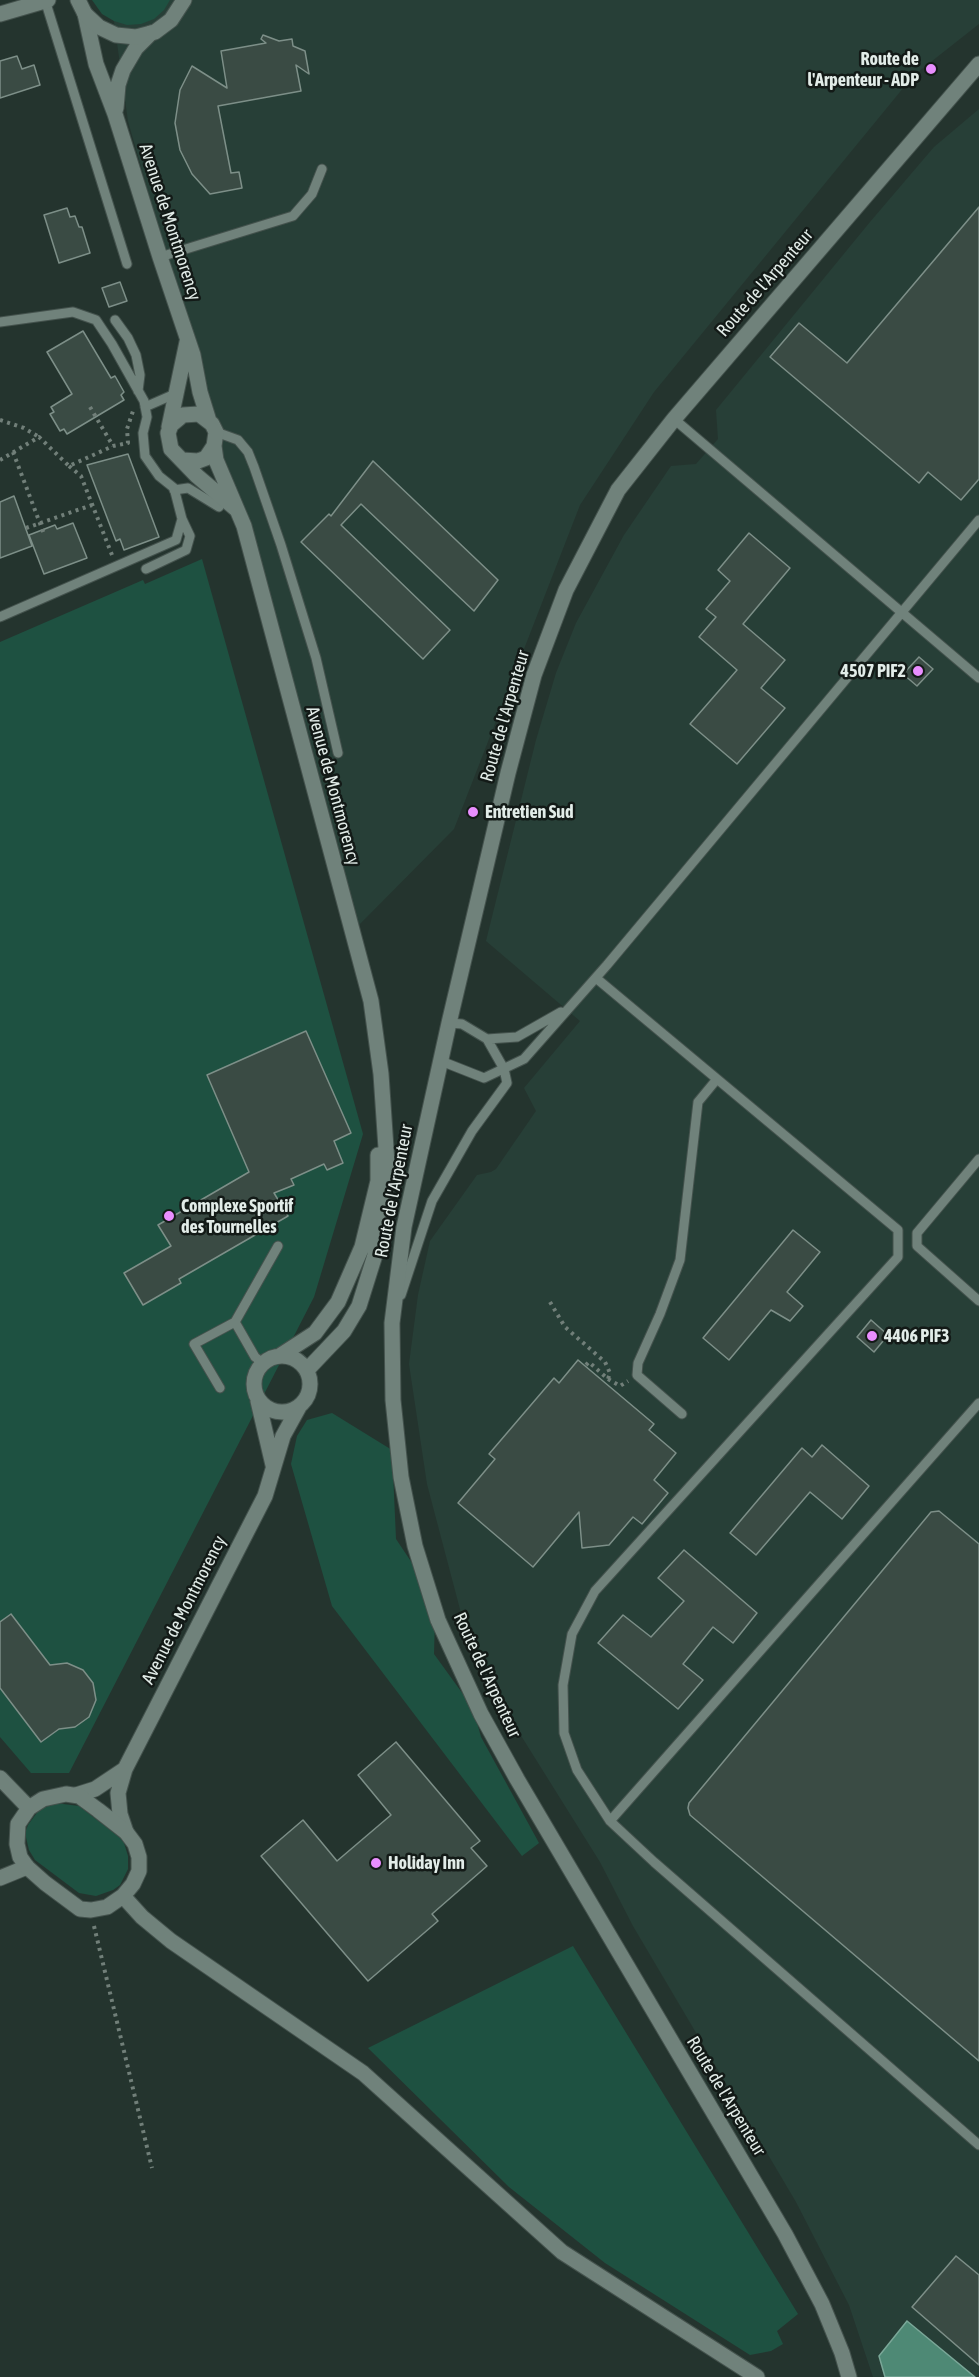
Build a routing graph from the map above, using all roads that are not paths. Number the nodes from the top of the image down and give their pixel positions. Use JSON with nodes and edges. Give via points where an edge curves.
{"nodes":[{"id":1,"x":46,"y":0,"type":"edge"},
{"id":2,"x":184,"y":0,"type":"edge"},
{"id":3,"x":81,"y":7,"type":"edge"},
{"id":4,"x":0,"y":15,"type":"edge"},
{"id":5,"x":151,"y":33,"type":"junction"},
{"id":6,"x":979,"y":64,"type":"edge"},
{"id":7,"x":115,"y":114,"type":"junction"},
{"id":8,"x":322,"y":170,"type":"dead end"},
{"id":9,"x":160,"y":257,"type":"junction"},
{"id":10,"x":127,"y":264,"type":"dead end"},
{"id":11,"x":115,"y":320,"type":"dead end"},
{"id":12,"x":0,"y":322,"type":"edge"},
{"id":13,"x":187,"y":342,"type":"junction"},
{"id":14,"x":138,"y":391,"type":"junction"},
{"id":15,"x":177,"y":393,"type":"junction"},
{"id":16,"x":144,"y":404,"type":"junction"},
{"id":17,"x":674,"y":420,"type":"junction"},
{"id":18,"x":169,"y":430,"type":"junction"},
{"id":19,"x":213,"y":433,"type":"junction"},
{"id":20,"x":182,"y":460,"type":"junction"},
{"id":21,"x":174,"y":490,"type":"junction"},
{"id":22,"x":219,"y":507,"type":"dead end"},
{"id":23,"x":237,"y":511,"type":"junction"},
{"id":24,"x":183,"y":519,"type":"junction"},
{"id":25,"x":979,"y":520,"type":"edge"},
{"id":26,"x":146,"y":569,"type":"dead end"},
{"id":27,"x":901,"y":613,"type":"junction"},
{"id":28,"x":0,"y":618,"type":"edge"},
{"id":29,"x":979,"y":678,"type":"edge"},
{"id":30,"x":338,"y":753,"type":"dead end"},
{"id":31,"x":596,"y":978,"type":"junction"},
{"id":32,"x":568,"y":1008,"type":"junction"},
{"id":33,"x":449,"y":1023,"type":"junction"},
{"id":34,"x":487,"y":1039,"type":"junction"},
{"id":35,"x":441,"y":1062,"type":"junction"},
{"id":36,"x":504,"y":1069,"type":"junction"},
{"id":37,"x":381,"y":1074,"type":"junction"},
{"id":38,"x":717,"y":1079,"type":"junction"},
{"id":39,"x":979,"y":1159,"type":"edge"},
{"id":40,"x":278,"y":1246,"type":"dead end"},
{"id":41,"x":979,"y":1301,"type":"edge"},
{"id":42,"x":235,"y":1322,"type":"junction"},
{"id":43,"x":392,"y":1323,"type":"junction"},
{"id":44,"x":281,"y":1355,"type":"junction"},
{"id":45,"x":263,"y":1363,"type":"junction"},
{"id":46,"x":307,"y":1370,"type":"junction"},
{"id":47,"x":220,"y":1388,"type":"dead end"},
{"id":48,"x":257,"y":1398,"type":"junction"},
{"id":49,"x":979,"y":1403,"type":"edge"},
{"id":50,"x":299,"y":1407,"type":"junction"},
{"id":51,"x":682,"y":1414,"type":"dead end"},
{"id":52,"x":274,"y":1468,"type":"junction"},
{"id":53,"x":125,"y":1768,"type":"junction"},
{"id":54,"x":0,"y":1778,"type":"edge"},
{"id":55,"x":76,"y":1795,"type":"junction"},
{"id":56,"x":29,"y":1808,"type":"junction"},
{"id":57,"x":610,"y":1821,"type":"junction"},
{"id":58,"x":126,"y":1832,"type":"junction"},
{"id":59,"x":27,"y":1868,"type":"junction"},
{"id":60,"x":0,"y":1878,"type":"edge"},
{"id":61,"x":123,"y":1896,"type":"junction"},
{"id":62,"x":979,"y":2145,"type":"edge"},
{"id":63,"x":757,"y":2377,"type":"edge"},
{"id":64,"x":849,"y":2377,"type":"edge"}],
"edges":[{"from":1,"to":4,"type":"street"},
{"from":1,"to":10,"type":"lane"},
{"from":2,"to":5,"type":"street","name":"Avenue de Montmorency","via":[[171,20]]},
{"from":3,"to":5,"type":"street","via":[[99,27],[116,35],[136,37]]},
{"from":3,"to":7,"type":"street","name":"Avenue de Montmorency"},
{"from":5,"to":7,"type":"street","name":"Avenue de Montmorency","via":[[123,70]]},
{"from":6,"to":17,"type":"street","name":"Route de l'Arpenteur"},
{"from":7,"to":9,"type":"street","name":"Avenue de Montmorency"},
{"from":8,"to":9,"type":"lane","via":[[312,194],[293,216]]},
{"from":9,"to":13,"type":"street","name":"Avenue de Montmorency"},
{"from":11,"to":14,"type":"lane","via":[[136,355]]},
{"from":12,"to":14,"type":"lane","via":[[73,312],[96,320]]},
{"from":13,"to":15,"type":"street","name":"Avenue de Montmorency"},
{"from":13,"to":19,"type":"street","name":"Avenue de Montmorency","via":[[194,355]]},
{"from":14,"to":16,"type":"lane"},
{"from":15,"to":16,"type":"lane"},
{"from":15,"to":18,"type":"street","name":"Avenue de Montmorency"},
{"from":16,"to":21,"type":"lane","via":[[145,456]]},
{"from":17,"to":27,"type":"lane"},
{"from":17,"to":33,"type":"street","name":"Route de l'Arpenteur","via":[[618,490],[566,590],[534,675]]},
{"from":18,"to":19,"type":"street","via":[[176,419],[191,413],[199,414]]},
{"from":18,"to":20,"type":"street","via":[[171,449]]},
{"from":19,"to":20,"type":"street","via":[[206,458]]},
{"from":19,"to":23,"type":"street","name":"Avenue de Montmorency","via":[[216,460]]},
{"from":19,"to":30,"type":"lane","via":[[238,440],[254,467],[316,658]]},
{"from":20,"to":23,"type":"street","name":"Avenue de Montmorency"},
{"from":21,"to":22,"type":"lane","via":[[188,488]]},
{"from":21,"to":24,"type":"lane"},
{"from":23,"to":37,"type":"street","name":"Avenue de Montmorency","via":[[371,1001]]},
{"from":24,"to":26,"type":"lane","via":[[190,536],[186,550]]},
{"from":24,"to":28,"type":"lane","via":[[177,540]]},
{"from":25,"to":27,"type":"lane"},
{"from":27,"to":29,"type":"lane"},
{"from":27,"to":31,"type":"lane"},
{"from":31,"to":32,"type":"lane"},
{"from":31,"to":38,"type":"lane"},
{"from":32,"to":34,"type":"lane","via":[[517,1037]]},
{"from":32,"to":36,"type":"lane","via":[[524,1059]]},
{"from":33,"to":34,"type":"lane","via":[[462,1024]]},
{"from":33,"to":35,"type":"street","name":"Route de l'Arpenteur"},
{"from":34,"to":36,"type":"lane"},
{"from":35,"to":36,"type":"lane","via":[[484,1078]]},
{"from":35,"to":43,"type":"street","name":"Route de l'Arpenteur","via":[[404,1227]]},
{"from":36,"to":43,"type":"lane","via":[[507,1083],[472,1131],[432,1201]]},
{"from":37,"to":44,"type":"street","name":"Avenue de Montmorency","via":[[378,1181],[362,1247],[338,1302],[321,1326]]},
{"from":37,"to":46,"type":"street","name":"Avenue de Montmorency","via":[[388,1178],[375,1256],[359,1306],[344,1331]]},
{"from":38,"to":51,"type":"lane","via":[[698,1102],[680,1260],[638,1363],[637,1376]]},
{"from":38,"to":57,"type":"lane","via":[[898,1230],[898,1257],[595,1590],[572,1634],[563,1685],[564,1733],[577,1770]]},
{"from":39,"to":41,"type":"lane","via":[[917,1233],[917,1246]]},
{"from":40,"to":42,"type":"lane"},
{"from":42,"to":45,"type":"lane","via":[[255,1357]]},
{"from":42,"to":47,"type":"lane","via":[[194,1344]]},
{"from":43,"to":64,"type":"street","name":"Route de l'Arpenteur","via":[[393,1400],[401,1477],[438,1620],[517,1779],[785,2234],[822,2304]]},
{"from":44,"to":45,"type":"street"},
{"from":44,"to":46,"type":"street","via":[[293,1358]]},
{"from":45,"to":48,"type":"street","via":[[254,1378]]},
{"from":46,"to":50,"type":"street","via":[[310,1389]]},
{"from":48,"to":50,"type":"street","via":[[279,1413]]},
{"from":48,"to":52,"type":"street","name":"Avenue de Montmorency"},
{"from":49,"to":57,"type":"lane"},
{"from":50,"to":52,"type":"street","name":"Avenue de Montmorency","via":[[283,1436]]},
{"from":52,"to":53,"type":"street","name":"Avenue de Montmorency","via":[[265,1496]]},
{"from":53,"to":55,"type":"street","name":"Avenue de Montmorency","via":[[95,1789]]},
{"from":53,"to":58,"type":"street","name":"Avenue de Montmorency","via":[[118,1793]]},
{"from":54,"to":56,"type":"street"},
{"from":55,"to":56,"type":"street","via":[[53,1795]]},
{"from":55,"to":58,"type":"street"},
{"from":56,"to":59,"type":"street","via":[[18,1824],[17,1844]]},
{"from":57,"to":62,"type":"lane"},
{"from":58,"to":61,"type":"street","via":[[135,1844],[139,1871]]},
{"from":59,"to":60,"type":"street"},
{"from":59,"to":61,"type":"street","via":[[80,1909],[107,1907]]},
{"from":61,"to":63,"type":"street","via":[[171,1941],[363,2073],[562,2252]]}]}
